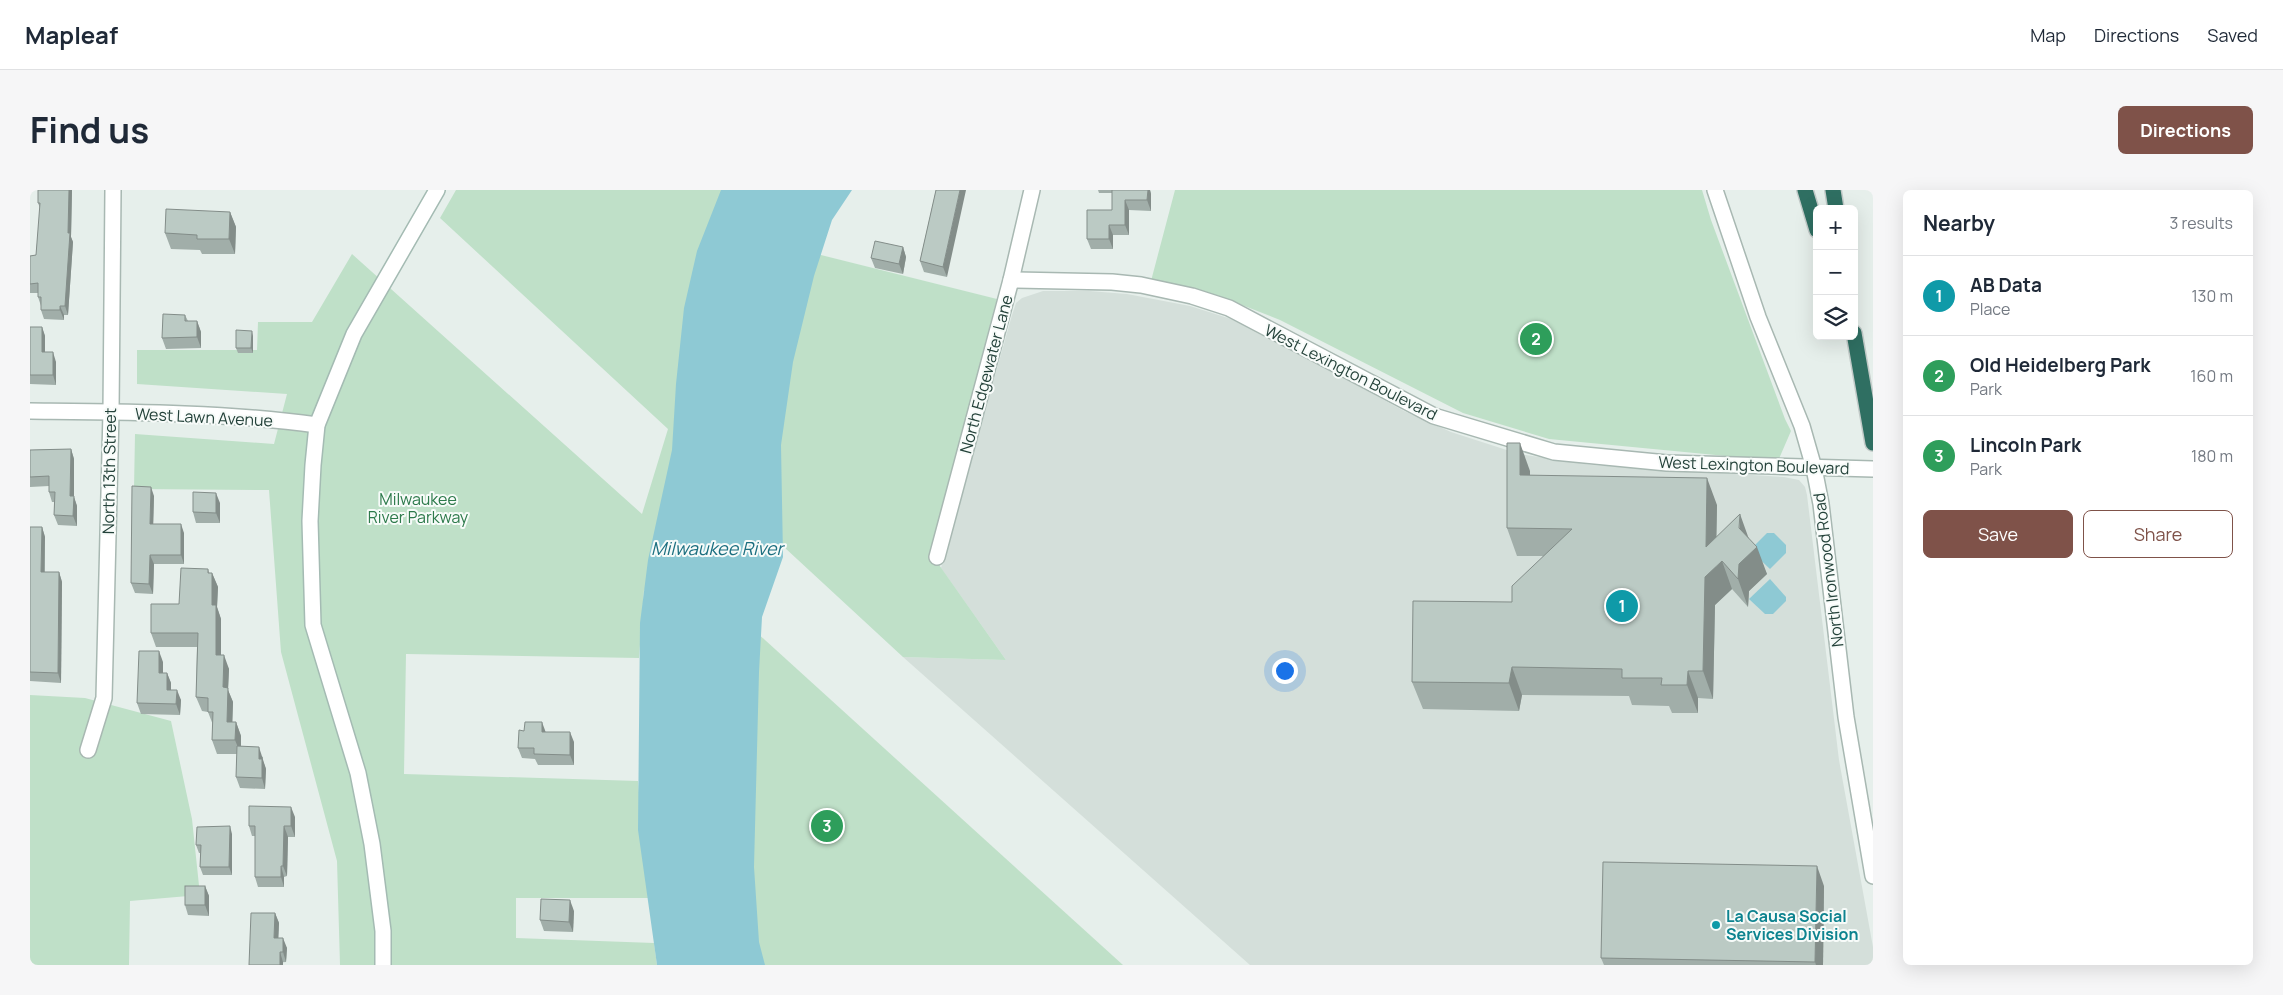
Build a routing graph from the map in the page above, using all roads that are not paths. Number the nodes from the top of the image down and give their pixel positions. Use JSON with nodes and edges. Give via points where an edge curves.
{"nodes":[{"id":1,"x":113,"y":190,"type":"edge"},
{"id":2,"x":437,"y":190,"type":"edge"},
{"id":3,"x":1032,"y":190,"type":"edge"},
{"id":4,"x":1715,"y":190,"type":"edge"},
{"id":5,"x":1805,"y":190,"type":"edge"},
{"id":6,"x":1833,"y":190,"type":"edge"},
{"id":7,"x":1835,"y":205,"type":"edge"},
{"id":8,"x":1813,"y":217,"type":"edge"},
{"id":9,"x":1011,"y":280,"type":"junction"},
{"id":10,"x":1849,"y":340,"type":"edge"},
{"id":11,"x":1855,"y":340,"type":"edge"},
{"id":12,"x":1861,"y":381,"type":"junction"},
{"id":13,"x":30,"y":410,"type":"edge"},
{"id":14,"x":111,"y":412,"type":"junction"},
{"id":15,"x":317,"y":425,"type":"junction"},
{"id":16,"x":1873,"y":443,"type":"edge"},
{"id":17,"x":1814,"y":468,"type":"junction"},
{"id":18,"x":1873,"y":469,"type":"edge"},
{"id":19,"x":937,"y":558,"type":"dead end"},
{"id":20,"x":88,"y":750,"type":"dead end"},
{"id":21,"x":1873,"y":876,"type":"edge"},
{"id":22,"x":383,"y":965,"type":"edge"}],
"edges":[{"from":1,"to":14,"type":"street","name":"North 13th Street"},
{"from":2,"to":15,"type":"street","via":[[354,334]]},
{"from":3,"to":9,"type":"street","name":"North Edgewater Lane"},
{"from":4,"to":17,"type":"street","name":"North Ironwood Road","via":[[1758,317],[1802,426]]},
{"from":5,"to":8,"type":"highway"},
{"from":6,"to":7,"type":"highway"},
{"from":9,"to":17,"type":"street","name":"West Lexington Boulevard","via":[[1112,282],[1192,296],[1229,308],[1434,416],[1554,452],[1668,463]]},
{"from":9,"to":19,"type":"street","name":"North Edgewater Lane"},
{"from":10,"to":12,"type":"highway"},
{"from":11,"to":12,"type":"highway"},
{"from":12,"to":16,"type":"highway"},
{"from":13,"to":14,"type":"street","name":"West Lawn Avenue"},
{"from":14,"to":15,"type":"street","name":"West Lawn Avenue"},
{"from":14,"to":20,"type":"street","name":"North 13th Street","via":[[104,698]]},
{"from":15,"to":22,"type":"street","via":[[310,521],[313,625],[358,773],[372,844],[383,931]]},
{"from":17,"to":18,"type":"street","name":"West Lexington Boulevard"},
{"from":17,"to":21,"type":"street","name":"North Ironwood Road","via":[[1846,717]]}]}
